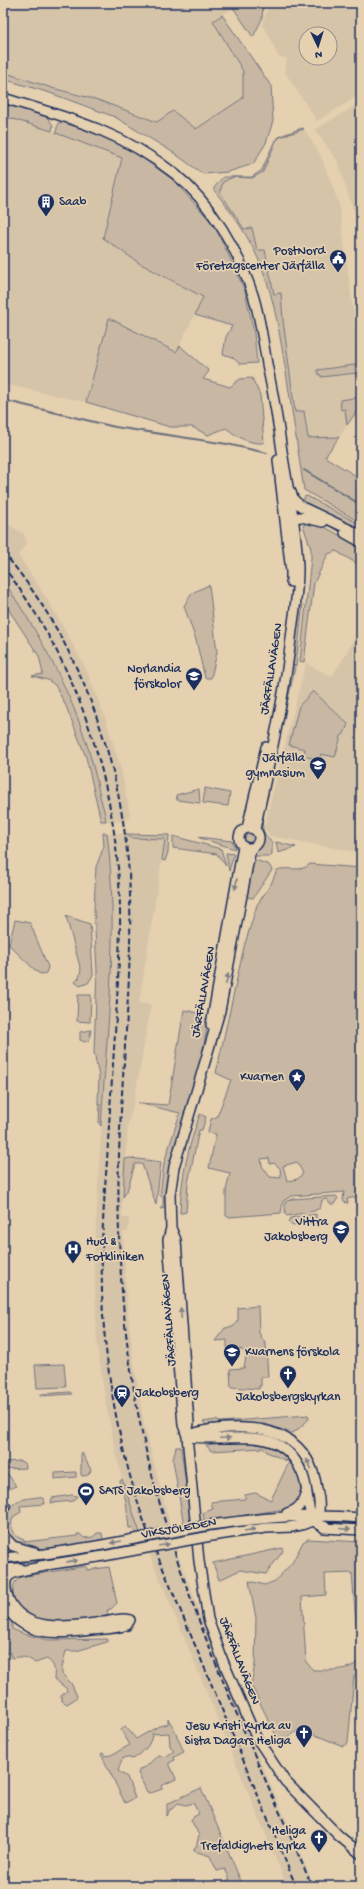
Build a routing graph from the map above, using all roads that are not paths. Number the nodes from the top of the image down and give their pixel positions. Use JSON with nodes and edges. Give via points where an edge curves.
{"nodes":[{"id":1,"x":3,"y":98,"type":"edge"},
{"id":2,"x":267,"y":363,"type":"junction"},
{"id":3,"x":287,"y":481,"type":"junction"},
{"id":4,"x":288,"y":515,"type":"junction"},
{"id":5,"x":316,"y":517,"type":"junction"},
{"id":6,"x":361,"y":535,"type":"edge"},
{"id":7,"x":361,"y":542,"type":"edge"},
{"id":8,"x":296,"y":546,"type":"junction"},
{"id":9,"x":251,"y":829,"type":"junction"},
{"id":10,"x":247,"y":847,"type":"junction"},
{"id":11,"x":187,"y":1436,"type":"junction"},
{"id":12,"x":307,"y":1488,"type":"junction"},
{"id":13,"x":319,"y":1501,"type":"junction"},
{"id":14,"x":331,"y":1515,"type":"junction"},
{"id":15,"x":270,"y":1517,"type":"junction"},
{"id":16,"x":314,"y":1517,"type":"junction"},
{"id":17,"x":361,"y":1518,"type":"edge"},
{"id":18,"x":289,"y":1527,"type":"junction"},
{"id":19,"x":329,"y":1528,"type":"junction"},
{"id":20,"x":361,"y":1530,"type":"edge"},
{"id":21,"x":3,"y":1535,"type":"edge"},
{"id":22,"x":45,"y":1554,"type":"junction"},
{"id":23,"x":3,"y":1558,"type":"edge"},
{"id":24,"x":46,"y":1566,"type":"junction"},
{"id":25,"x":3,"y":1569,"type":"edge"},
{"id":26,"x":3,"y":1603,"type":"edge"},
{"id":27,"x":361,"y":1854,"type":"edge"}],
"edges":[{"from":1,"to":2,"type":"street","name":"JÄRFÄLLAVÄGEN","via":[[82,122],[111,134],[142,151],[176,175],[206,206],[226,234],[242,265],[254,296]]},
{"from":2,"to":3,"type":"street","name":"JÄRFÄLLAVÄGEN"},
{"from":2,"to":4,"type":"street","name":"JÄRFÄLLAVÄGEN","via":[[270,405]]},
{"from":3,"to":4,"type":"street","name":"JÄRFÄLLAVÄGEN"},
{"from":3,"to":5,"type":"street","name":"JÄRFÄLLAVÄGEN","via":[[294,500]]},
{"from":4,"to":5,"type":"street"},
{"from":4,"to":8,"type":"street","name":"JÄRFÄLLAVÄGEN"},
{"from":4,"to":9,"type":"street","name":"JÄRFÄLLAVÄGEN","via":[[291,572],[288,628]]},
{"from":5,"to":6,"type":"street"},
{"from":5,"to":7,"type":"street"},
{"from":5,"to":8,"type":"street","via":[[299,525]]},
{"from":8,"to":9,"type":"street","name":"JÄRFÄLLAVÄGEN","via":[[298,569],[291,646]]},
{"from":9,"to":10,"type":"street","via":[[243,830],[240,835],[240,842]]},
{"from":9,"to":10,"type":"street","via":[[259,834],[259,840],[256,845]]},
{"from":10,"to":11,"type":"street","name":"JÄRFÄLLAVÄGEN","via":[[220,1010],[174,1167],[170,1195],[171,1228],[176,1240],[189,1422]]},
{"from":11,"to":12,"type":"street","one_way":true,"via":[[203,1439],[248,1437],[279,1444],[298,1463]]},
{"from":13,"to":11,"type":"street","one_way":true,"via":[[313,1472],[307,1459],[286,1437],[269,1430],[245,1427],[202,1430]]},
{"from":11,"to":27,"type":"street","name":"JÄRFÄLLAVÄGEN","via":[[199,1561],[208,1619],[224,1661],[256,1737],[285,1781],[339,1836]]},
{"from":12,"to":15,"type":"street","via":[[298,1509]]},
{"from":12,"to":16,"type":"street"},
{"from":13,"to":14,"type":"street"},
{"from":13,"to":16,"type":"street"},
{"from":14,"to":16,"type":"street","name":"VIKSJÖLEDEN"},
{"from":14,"to":17,"type":"street","name":"VIKSJÖLEDEN"},
{"from":15,"to":16,"type":"street","name":"VIKSJÖLEDEN"},
{"from":15,"to":22,"type":"street","name":"VIKSJÖLEDEN","one_way":true,"bridge":true},
{"from":16,"to":18,"type":"street","via":[[306,1524]]},
{"from":16,"to":19,"type":"street"},
{"from":18,"to":19,"type":"street","name":"VIKSJÖLEDEN"},
{"from":24,"to":18,"type":"street","name":"VIKSJÖLEDEN","one_way":true,"bridge":true,"via":[[211,1536]]},
{"from":19,"to":20,"type":"street","name":"VIKSJÖLEDEN","one_way":true},
{"from":21,"to":22,"type":"street","via":[[13,1546]]},
{"from":22,"to":23,"type":"street","name":"VIKSJÖLEDEN"},
{"from":24,"to":25,"type":"street","name":"VIKSJÖLEDEN"},
{"from":24,"to":26,"type":"street","via":[[14,1573],[6,1581],[9,1601],[25,1618],[36,1624],[53,1626],[125,1618],[130,1620],[127,1625],[45,1633],[21,1624]]}]}
